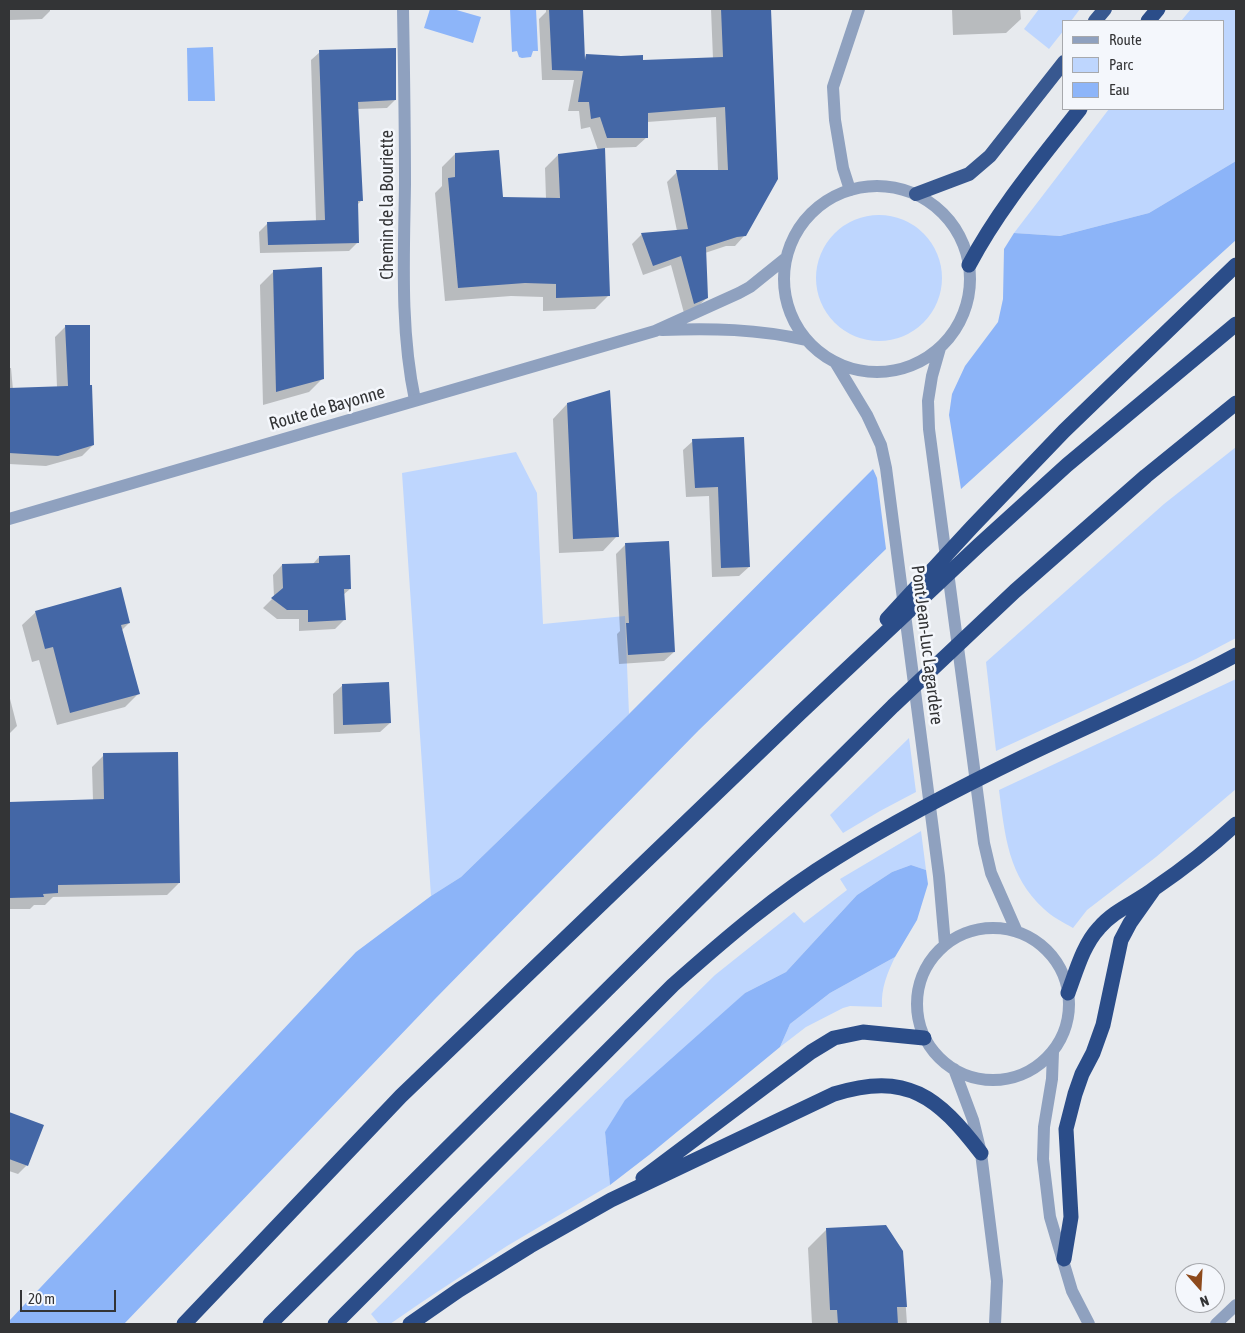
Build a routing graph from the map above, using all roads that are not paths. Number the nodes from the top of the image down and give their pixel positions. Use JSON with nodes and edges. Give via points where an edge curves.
{"nodes":[{"id":1,"x":403,"y":9,"type":"edge"},
{"id":2,"x":860,"y":9,"type":"edge"},
{"id":3,"x":1105,"y":9,"type":"edge"},
{"id":4,"x":1158,"y":9,"type":"edge"},
{"id":5,"x":1097,"y":20,"type":"edge"},
{"id":6,"x":1149,"y":20,"type":"edge"},
{"id":7,"x":1062,"y":65,"type":"edge"},
{"id":8,"x":1079,"y":110,"type":"edge"},
{"id":9,"x":850,"y":190,"type":"junction"},
{"id":10,"x":916,"y":194,"type":"junction"},
{"id":11,"x":786,"y":258,"type":"junction"},
{"id":12,"x":969,"y":265,"type":"junction"},
{"id":13,"x":1236,"y":265,"type":"edge"},
{"id":14,"x":1236,"y":324,"type":"edge"},
{"id":15,"x":654,"y":331,"type":"junction"},
{"id":16,"x":1236,"y":332,"type":"edge"},
{"id":17,"x":806,"y":340,"type":"junction"},
{"id":18,"x":940,"y":348,"type":"junction"},
{"id":19,"x":834,"y":362,"type":"junction"},
{"id":20,"x":1185,"y":367,"type":"junction"},
{"id":21,"x":415,"y":400,"type":"junction"},
{"id":22,"x":1236,"y":403,"type":"edge"},
{"id":23,"x":9,"y":519,"type":"edge"},
{"id":24,"x":1236,"y":655,"type":"edge"},
{"id":25,"x":799,"y":714,"type":"junction"},
{"id":26,"x":1236,"y":824,"type":"edge"},
{"id":27,"x":1154,"y":889,"type":"junction"},
{"id":28,"x":1017,"y":932,"type":"junction"},
{"id":29,"x":945,"y":945,"type":"junction"},
{"id":30,"x":1068,"y":993,"type":"junction"},
{"id":31,"x":924,"y":1038,"type":"junction"},
{"id":32,"x":1053,"y":1052,"type":"junction"},
{"id":33,"x":954,"y":1070,"type":"junction"},
{"id":34,"x":982,"y":1153,"type":"junction"},
{"id":35,"x":611,"y":1200,"type":"junction"},
{"id":36,"x":1064,"y":1259,"type":"junction"},
{"id":37,"x":1236,"y":1305,"type":"edge"},
{"id":38,"x":184,"y":1324,"type":"edge"},
{"id":39,"x":270,"y":1324,"type":"edge"},
{"id":40,"x":336,"y":1324,"type":"edge"},
{"id":41,"x":410,"y":1324,"type":"edge"},
{"id":42,"x":995,"y":1324,"type":"edge"},
{"id":43,"x":1089,"y":1324,"type":"edge"},
{"id":44,"x":1216,"y":1324,"type":"edge"}],
"edges":[{"from":1,"to":21,"type":"street","name":"Chemin de la Bouriette","via":[[406,318],[410,379]]},
{"from":2,"to":9,"type":"street","via":[[834,87],[834,120]]},
{"from":3,"to":5,"type":"highway"},
{"from":4,"to":6,"type":"highway"},
{"from":7,"to":10,"type":"highway","via":[[983,162],[969,174]]},
{"from":8,"to":12,"type":"highway","via":[[1004,206]]},
{"from":9,"to":10,"type":"street","via":[[883,186]]},
{"from":9,"to":11,"type":"street","via":[[821,205],[809,216],[799,228]]},
{"from":10,"to":12,"type":"street","via":[[938,209],[955,228]]},
{"from":11,"to":15,"type":"street","name":"Route de Bayonne","via":[[745,290]]},
{"from":11,"to":17,"type":"street","via":[[786,301]]},
{"from":12,"to":18,"type":"street","via":[[967,304],[956,328]]},
{"from":13,"to":25,"type":"highway","via":[[1064,431]]},
{"from":14,"to":20,"type":"highway"},
{"from":15,"to":17,"type":"street","name":"Route de Bayonne","via":[[755,330]]},
{"from":15,"to":21,"type":"street","name":"Route de Bayonne"},
{"from":16,"to":20,"type":"highway"},
{"from":17,"to":19,"type":"street"},
{"from":18,"to":19,"type":"street","via":[[924,359],[888,372],[851,369]]},
{"from":18,"to":28,"type":"street","name":"Pont Jean-Luc Lagardère","via":[[928,401],[929,429],[984,843],[991,873]]},
{"from":19,"to":29,"type":"street","name":"Pont Jean-Luc Lagardère","via":[[867,414],[881,445],[886,468],[939,876]]},
{"from":20,"to":25,"type":"highway","via":[[1067,465]]},
{"from":21,"to":23,"type":"street","name":"Route de Bayonne"},
{"from":22,"to":39,"type":"highway","via":[[1146,476],[1015,591],[894,706]]},
{"from":24,"to":40,"type":"highway","via":[[1141,704],[958,789],[888,826],[788,889],[673,985]]},
{"from":25,"to":38,"type":"highway","via":[[401,1096]]},
{"from":26,"to":27,"type":"highway"},
{"from":27,"to":30,"type":"highway","via":[[1099,928]]},
{"from":27,"to":36,"type":"highway","via":[[1121,940],[1103,1024],[1082,1074],[1066,1129],[1071,1217]]},
{"from":28,"to":29,"type":"street","via":[[996,928],[974,930]]},
{"from":28,"to":30,"type":"street","via":[[1036,941],[1052,955],[1063,973]]},
{"from":29,"to":31,"type":"street","via":[[928,964],[918,988],[917,1013]]},
{"from":30,"to":32,"type":"street","via":[[1068,1016]]},
{"from":31,"to":33,"type":"street","via":[[942,1061]]},
{"from":31,"to":35,"type":"highway","via":[[863,1032],[834,1038]]},
{"from":32,"to":33,"type":"street","via":[[1026,1072],[1000,1080],[976,1078]]},
{"from":32,"to":36,"type":"street","via":[[1043,1159],[1050,1217]]},
{"from":33,"to":34,"type":"street"},
{"from":34,"to":35,"type":"highway","via":[[962,1128],[935,1103],[902,1088],[870,1085],[834,1094]]},
{"from":34,"to":42,"type":"street","via":[[998,1281]]},
{"from":35,"to":41,"type":"highway","via":[[530,1246]]},
{"from":36,"to":43,"type":"street","via":[[1072,1291]]},
{"from":37,"to":44,"type":"street"}]}
